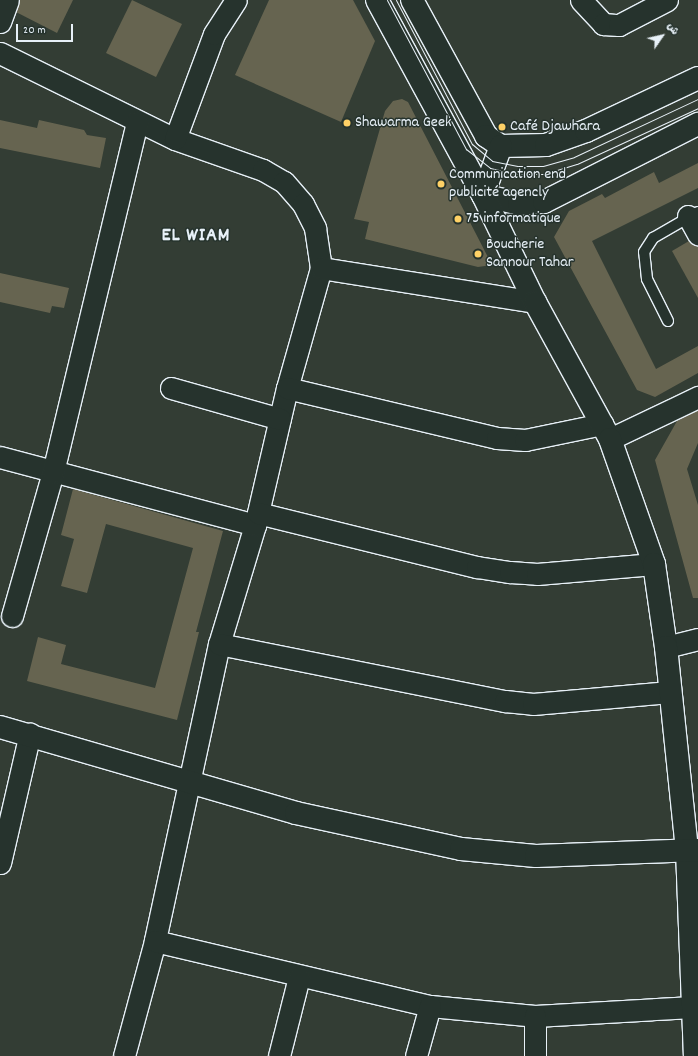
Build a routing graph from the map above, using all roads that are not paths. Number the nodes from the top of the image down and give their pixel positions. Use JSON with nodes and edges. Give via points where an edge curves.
{"nodes":[{"id":1,"x":8,"y":0,"type":"edge"},
{"id":2,"x":236,"y":0,"type":"edge"},
{"id":3,"x":377,"y":0,"type":"edge"},
{"id":4,"x":412,"y":0,"type":"edge"},
{"id":5,"x":581,"y":0,"type":"edge"},
{"id":6,"x":667,"y":0,"type":"edge"},
{"id":7,"x":0,"y":22,"type":"edge"},
{"id":8,"x":0,"y":53,"type":"edge"},
{"id":9,"x":698,"y":78,"type":"edge"},
{"id":10,"x":137,"y":122,"type":"junction"},
{"id":11,"x":698,"y":124,"type":"edge"},
{"id":12,"x":175,"y":139,"type":"junction"},
{"id":13,"x":501,"y":146,"type":"junction"},
{"id":14,"x":483,"y":195,"type":"junction"},
{"id":15,"x":693,"y":214,"type":"edge"},
{"id":16,"x":698,"y":234,"type":"edge"},
{"id":17,"x":321,"y":268,"type":"junction"},
{"id":18,"x":535,"y":302,"type":"junction"},
{"id":19,"x":668,"y":320,"type":"dead end"},
{"id":20,"x":171,"y":388,"type":"dead end"},
{"id":21,"x":287,"y":388,"type":"junction"},
{"id":22,"x":698,"y":397,"type":"edge"},
{"id":23,"x":280,"y":419,"type":"junction"},
{"id":24,"x":606,"y":432,"type":"junction"},
{"id":25,"x":0,"y":457,"type":"edge"},
{"id":26,"x":53,"y":472,"type":"junction"},
{"id":27,"x":256,"y":519,"type":"junction"},
{"id":28,"x":654,"y":564,"type":"junction"},
{"id":29,"x":12,"y":616,"type":"dead end"},
{"id":30,"x":698,"y":639,"type":"edge"},
{"id":31,"x":219,"y":644,"type":"junction"},
{"id":32,"x":666,"y":647,"type":"junction"},
{"id":33,"x":669,"y":692,"type":"junction"},
{"id":34,"x":0,"y":727,"type":"edge"},
{"id":35,"x":30,"y":733,"type":"junction"},
{"id":36,"x":188,"y":781,"type":"junction"},
{"id":37,"x":693,"y":850,"type":"edge"},
{"id":38,"x":0,"y":863,"type":"edge"},
{"id":39,"x":155,"y":941,"type":"junction"},
{"id":40,"x":298,"y":977,"type":"junction"},
{"id":41,"x":430,"y":1006,"type":"junction"},
{"id":42,"x":693,"y":1007,"type":"junction"},
{"id":43,"x":535,"y":1016,"type":"junction"},
{"id":44,"x":124,"y":1056,"type":"edge"},
{"id":45,"x":279,"y":1056,"type":"edge"},
{"id":46,"x":416,"y":1056,"type":"edge"},
{"id":47,"x":535,"y":1056,"type":"edge"},
{"id":48,"x":695,"y":1056,"type":"edge"}],
"edges":[{"from":1,"to":7,"type":"street"},
{"from":2,"to":12,"type":"street","via":[[214,34]]},
{"from":3,"to":14,"type":"main road"},
{"from":4,"to":13,"type":"main road","via":[[486,136]]},
{"from":5,"to":6,"type":"street","via":[[603,24],[619,25]]},
{"from":8,"to":10,"type":"street"},
{"from":9,"to":13,"type":"main road","via":[[586,131],[546,146]]},
{"from":10,"to":12,"type":"street"},
{"from":10,"to":26,"type":"street"},
{"from":11,"to":14,"type":"main road","via":[[544,202],[519,204]]},
{"from":12,"to":17,"type":"street","via":[[262,170],[284,182],[303,204],[315,228]]},
{"from":13,"to":14,"type":"main road","via":[[492,161]]},
{"from":14,"to":18,"type":"main road"},
{"from":15,"to":16,"type":"street"},
{"from":15,"to":19,"type":"lane","via":[[653,238],[644,252],[647,279]]},
{"from":17,"to":18,"type":"street"},
{"from":17,"to":21,"type":"street"},
{"from":18,"to":24,"type":"main road"},
{"from":20,"to":23,"type":"street"},
{"from":21,"to":23,"type":"street"},
{"from":21,"to":24,"type":"street","via":[[497,438],[525,440]]},
{"from":22,"to":24,"type":"street"},
{"from":23,"to":27,"type":"street"},
{"from":24,"to":28,"type":"main road"},
{"from":25,"to":26,"type":"street"},
{"from":26,"to":27,"type":"street"},
{"from":26,"to":29,"type":"street"},
{"from":27,"to":28,"type":"street","via":[[510,572],[537,574]]},
{"from":27,"to":31,"type":"street"},
{"from":28,"to":32,"type":"main road"},
{"from":30,"to":32,"type":"street"},
{"from":31,"to":33,"type":"street","via":[[505,702],[533,704]]},
{"from":31,"to":36,"type":"street"},
{"from":32,"to":33,"type":"main road"},
{"from":33,"to":37,"type":"main road"},
{"from":34,"to":35,"type":"main road"},
{"from":35,"to":36,"type":"main road"},
{"from":35,"to":38,"type":"street"},
{"from":36,"to":37,"type":"main road","via":[[296,813],[461,849],[536,856]]},
{"from":36,"to":39,"type":"street"},
{"from":37,"to":42,"type":"main road"},
{"from":39,"to":40,"type":"street"},
{"from":39,"to":44,"type":"street"},
{"from":40,"to":41,"type":"street"},
{"from":40,"to":45,"type":"street"},
{"from":41,"to":43,"type":"street"},
{"from":41,"to":46,"type":"street"},
{"from":42,"to":43,"type":"street"},
{"from":42,"to":48,"type":"main road"},
{"from":43,"to":47,"type":"street"}]}
